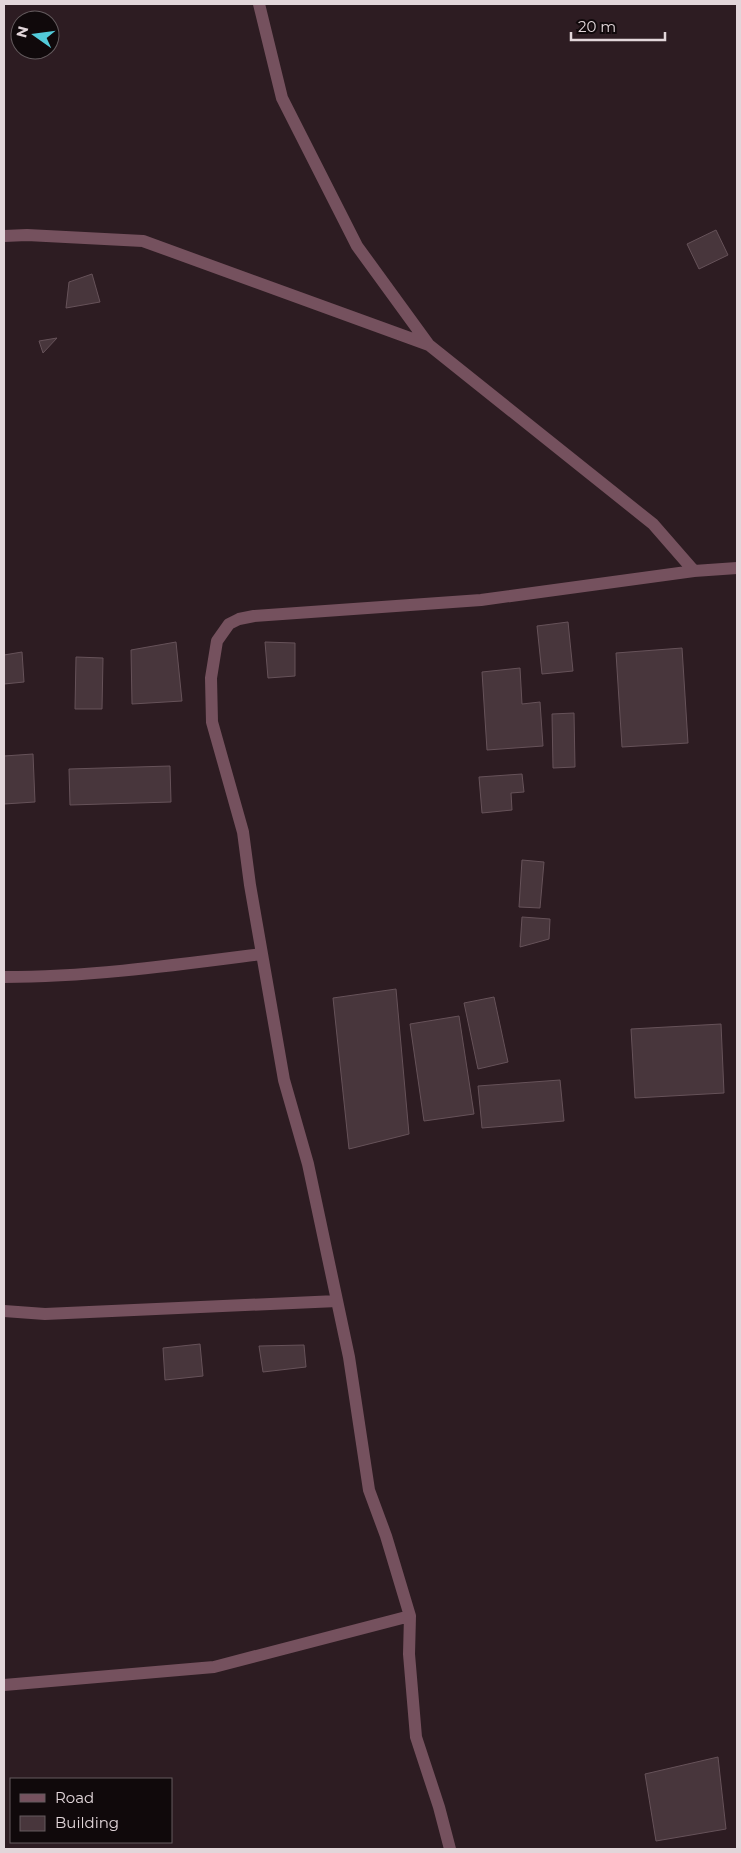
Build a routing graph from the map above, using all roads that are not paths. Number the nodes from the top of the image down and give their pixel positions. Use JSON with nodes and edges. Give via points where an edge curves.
{"nodes":[{"id":1,"x":259,"y":4,"type":"edge"},
{"id":2,"x":4,"y":236,"type":"edge"},
{"id":3,"x":429,"y":345,"type":"junction"},
{"id":4,"x":737,"y":568,"type":"edge"},
{"id":5,"x":694,"y":571,"type":"junction"},
{"id":6,"x":262,"y":954,"type":"junction"},
{"id":7,"x":4,"y":976,"type":"edge"},
{"id":8,"x":337,"y":1301,"type":"junction"},
{"id":9,"x":4,"y":1311,"type":"edge"},
{"id":10,"x":410,"y":1616,"type":"junction"},
{"id":11,"x":4,"y":1686,"type":"edge"},
{"id":12,"x":450,"y":1849,"type":"edge"}],
"edges":[{"from":1,"to":3,"type":"street","via":[[282,98],[357,246]]},
{"from":2,"to":3,"type":"street","via":[[143,241]]},
{"from":3,"to":5,"type":"street","via":[[653,524]]},
{"from":4,"to":5,"type":"street"},
{"from":5,"to":6,"type":"street","via":[[481,600],[254,616],[229,624],[217,641],[211,678],[212,722],[243,832]]},
{"from":6,"to":7,"type":"street","via":[[135,970]]},
{"from":6,"to":8,"type":"street","via":[[284,1080],[308,1164]]},
{"from":8,"to":9,"type":"street","via":[[45,1314]]},
{"from":8,"to":10,"type":"street","via":[[369,1490]]},
{"from":10,"to":11,"type":"street","via":[[214,1667]]},
{"from":10,"to":12,"type":"street","via":[[416,1737]]}]}
